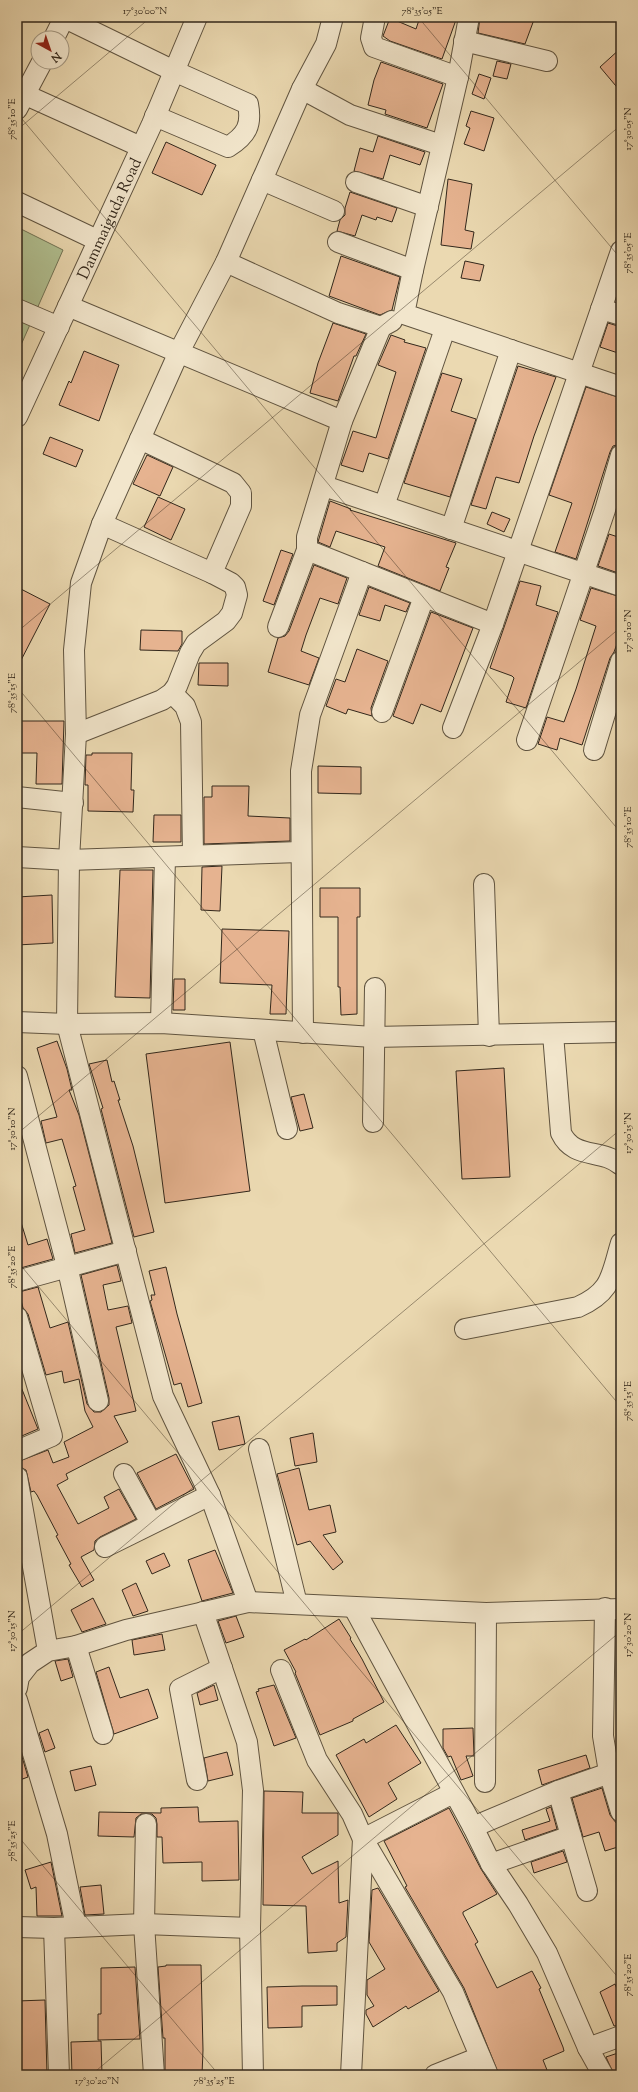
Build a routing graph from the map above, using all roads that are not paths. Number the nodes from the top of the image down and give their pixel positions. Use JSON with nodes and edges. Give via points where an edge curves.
{"nodes":[{"id":1,"x":64,"y":17,"type":"edge"},
{"id":2,"x":197,"y":17,"type":"edge"},
{"id":3,"x":333,"y":17,"type":"edge"},
{"id":4,"x":374,"y":17,"type":"edge"},
{"id":5,"x":467,"y":17,"type":"edge"},
{"id":6,"x":58,"y":30,"type":"edge"},
{"id":7,"x":464,"y":41,"type":"junction"},
{"id":8,"x":548,"y":61,"type":"dead end"},
{"id":9,"x":37,"y":70,"type":"edge"},
{"id":10,"x":174,"y":71,"type":"junction"},
{"id":11,"x":458,"y":77,"type":"junction"},
{"id":12,"x":302,"y":89,"type":"junction"},
{"id":13,"x":20,"y":98,"type":"edge"},
{"id":14,"x":155,"y":116,"type":"junction"},
{"id":15,"x":441,"y":145,"type":"junction"},
{"id":16,"x":141,"y":147,"type":"junction"},
{"id":17,"x":262,"y":180,"type":"junction"},
{"id":18,"x":356,"y":182,"type":"dead end"},
{"id":19,"x":17,"y":202,"type":"edge"},
{"id":20,"x":428,"y":207,"type":"junction"},
{"id":21,"x":334,"y":211,"type":"dead end"},
{"id":22,"x":97,"y":240,"type":"junction"},
{"id":23,"x":338,"y":242,"type":"dead end"},
{"id":24,"x":621,"y":251,"type":"edge"},
{"id":25,"x":226,"y":262,"type":"junction"},
{"id":26,"x":413,"y":270,"type":"junction"},
{"id":27,"x":68,"y":306,"type":"junction"},
{"id":28,"x":17,"y":309,"type":"edge"},
{"id":29,"x":601,"y":309,"type":"junction"},
{"id":30,"x":404,"y":314,"type":"junction"},
{"id":31,"x":621,"y":315,"type":"edge"},
{"id":32,"x":59,"y":327,"type":"junction"},
{"id":33,"x":381,"y":327,"type":"junction"},
{"id":34,"x":445,"y":329,"type":"junction"},
{"id":35,"x":512,"y":350,"type":"junction"},
{"id":36,"x":179,"y":352,"type":"junction"},
{"id":37,"x":580,"y":372,"type":"junction"},
{"id":38,"x":621,"y":387,"type":"edge"},
{"id":39,"x":17,"y":417,"type":"edge"},
{"id":40,"x":342,"y":421,"type":"junction"},
{"id":41,"x":140,"y":440,"type":"junction"},
{"id":42,"x":621,"y":455,"type":"edge"},
{"id":43,"x":324,"y":486,"type":"junction"},
{"id":44,"x":384,"y":506,"type":"junction"},
{"id":45,"x":613,"y":512,"type":"edge"},
{"id":46,"x":102,"y":524,"type":"junction"},
{"id":47,"x":451,"y":529,"type":"junction"},
{"id":48,"x":307,"y":550,"type":"junction"},
{"id":49,"x":517,"y":552,"type":"junction"},
{"id":50,"x":212,"y":572,"type":"junction"},
{"id":51,"x":362,"y":572,"type":"junction"},
{"id":52,"x":582,"y":574,"type":"junction"},
{"id":53,"x":621,"y":586,"type":"edge"},
{"id":54,"x":424,"y":597,"type":"junction"},
{"id":55,"x":493,"y":624,"type":"junction"},
{"id":56,"x":278,"y":627,"type":"dead end"},
{"id":57,"x":621,"y":661,"type":"edge"},
{"id":58,"x":172,"y":693,"type":"junction"},
{"id":59,"x":382,"y":712,"type":"dead end"},
{"id":60,"x":453,"y":728,"type":"dead end"},
{"id":61,"x":76,"y":734,"type":"junction"},
{"id":62,"x":527,"y":740,"type":"dead end"},
{"id":63,"x":594,"y":750,"type":"dead end"},
{"id":64,"x":17,"y":797,"type":"edge"},
{"id":65,"x":73,"y":804,"type":"junction"},
{"id":66,"x":300,"y":852,"type":"junction"},
{"id":67,"x":194,"y":856,"type":"junction"},
{"id":68,"x":17,"y":857,"type":"edge"},
{"id":69,"x":164,"y":857,"type":"junction"},
{"id":70,"x":69,"y":860,"type":"junction"},
{"id":71,"x":484,"y":884,"type":"dead end"},
{"id":72,"x":375,"y":988,"type":"dead end"},
{"id":73,"x":17,"y":1022,"type":"edge"},
{"id":74,"x":161,"y":1023,"type":"junction"},
{"id":75,"x":67,"y":1024,"type":"junction"},
{"id":76,"x":263,"y":1030,"type":"junction"},
{"id":77,"x":621,"y":1032,"type":"edge"},
{"id":78,"x":303,"y":1033,"type":"junction"},
{"id":79,"x":553,"y":1034,"type":"junction"},
{"id":80,"x":489,"y":1036,"type":"junction"},
{"id":81,"x":373,"y":1037,"type":"junction"},
{"id":82,"x":17,"y":1076,"type":"edge"},
{"id":83,"x":373,"y":1122,"type":"dead end"},
{"id":84,"x":287,"y":1129,"type":"dead end"},
{"id":85,"x":621,"y":1165,"type":"edge"},
{"id":86,"x":621,"y":1242,"type":"edge"},
{"id":87,"x":126,"y":1251,"type":"junction"},
{"id":88,"x":67,"y":1266,"type":"junction"},
{"id":89,"x":17,"y":1281,"type":"edge"},
{"id":90,"x":17,"y":1317,"type":"edge"},
{"id":91,"x":465,"y":1329,"type":"dead end"},
{"id":92,"x":98,"y":1401,"type":"dead end"},
{"id":93,"x":259,"y":1449,"type":"dead end"},
{"id":94,"x":17,"y":1450,"type":"edge"},
{"id":95,"x":124,"y":1474,"type":"dead end"},
{"id":96,"x":17,"y":1477,"type":"edge"},
{"id":97,"x":210,"y":1495,"type":"junction"},
{"id":98,"x":151,"y":1523,"type":"junction"},
{"id":99,"x":105,"y":1547,"type":"dead end"},
{"id":100,"x":248,"y":1602,"type":"junction"},
{"id":101,"x":297,"y":1604,"type":"junction"},
{"id":102,"x":354,"y":1608,"type":"junction"},
{"id":103,"x":613,"y":1608,"type":"edge"},
{"id":104,"x":203,"y":1612,"type":"junction"},
{"id":105,"x":486,"y":1613,"type":"junction"},
{"id":106,"x":76,"y":1646,"type":"junction"},
{"id":107,"x":48,"y":1650,"type":"junction"},
{"id":108,"x":222,"y":1668,"type":"junction"},
{"id":109,"x":281,"y":1670,"type":"dead end"},
{"id":110,"x":18,"y":1679,"type":"edge"},
{"id":111,"x":17,"y":1700,"type":"edge"},
{"id":112,"x":103,"y":1734,"type":"dead end"},
{"id":113,"x":615,"y":1771,"type":"edge"},
{"id":114,"x":197,"y":1780,"type":"dead end"},
{"id":115,"x":485,"y":1782,"type":"dead end"},
{"id":116,"x":558,"y":1791,"type":"junction"},
{"id":117,"x":453,"y":1793,"type":"junction"},
{"id":118,"x":621,"y":1812,"type":"edge"},
{"id":119,"x":146,"y":1824,"type":"dead end"},
{"id":120,"x":473,"y":1827,"type":"junction"},
{"id":121,"x":571,"y":1836,"type":"junction"},
{"id":122,"x":363,"y":1840,"type":"junction"},
{"id":123,"x":491,"y":1864,"type":"junction"},
{"id":124,"x":587,"y":1890,"type":"dead end"},
{"id":125,"x":144,"y":1924,"type":"junction"},
{"id":126,"x":17,"y":1927,"type":"edge"},
{"id":127,"x":76,"y":1927,"type":"junction"},
{"id":128,"x":54,"y":1928,"type":"junction"},
{"id":129,"x":250,"y":1928,"type":"junction"},
{"id":130,"x":621,"y":2036,"type":"edge"},
{"id":131,"x":588,"y":2048,"type":"junction"},
{"id":132,"x":484,"y":2066,"type":"edge"},
{"id":133,"x":59,"y":2075,"type":"edge"},
{"id":134,"x":154,"y":2075,"type":"edge"},
{"id":135,"x":253,"y":2075,"type":"edge"},
{"id":136,"x":351,"y":2075,"type":"edge"},
{"id":137,"x":435,"y":2075,"type":"edge"},
{"id":138,"x":603,"y":2075,"type":"edge"}],
"edges":[{"from":1,"to":6,"type":"street"},
{"from":1,"to":10,"type":"street"},
{"from":2,"to":10,"type":"street","name":"Dammaiguda Road"},
{"from":3,"to":12,"type":"street","via":[[326,44]]},
{"from":4,"to":11,"type":"street","via":[[371,38],[374,47]]},
{"from":5,"to":7,"type":"street"},
{"from":7,"to":8,"type":"street"},
{"from":7,"to":11,"type":"street"},
{"from":9,"to":13,"type":"street"},
{"from":10,"to":14,"type":"street","name":"Dammaiguda Road"},
{"from":10,"to":14,"type":"street","via":[[248,104],[251,119],[242,139],[228,147]]},
{"from":11,"to":15,"type":"street"},
{"from":12,"to":15,"type":"street","via":[[350,115]]},
{"from":12,"to":17,"type":"street"},
{"from":13,"to":16,"type":"street"},
{"from":14,"to":16,"type":"street","name":"Dammaiguda Road"},
{"from":15,"to":20,"type":"street"},
{"from":16,"to":22,"type":"street","name":"Dammaiguda Road"},
{"from":17,"to":21,"type":"street"},
{"from":17,"to":25,"type":"street"},
{"from":18,"to":20,"type":"street"},
{"from":19,"to":22,"type":"street"},
{"from":20,"to":26,"type":"street"},
{"from":22,"to":27,"type":"street","name":"Dammaiguda Road"},
{"from":23,"to":26,"type":"street"},
{"from":24,"to":29,"type":"street"},
{"from":25,"to":33,"type":"street","via":[[338,313]]},
{"from":25,"to":36,"type":"street"},
{"from":26,"to":30,"type":"street"},
{"from":27,"to":32,"type":"street","name":"Dammaiguda Road"},
{"from":27,"to":36,"type":"street"},
{"from":28,"to":32,"type":"street"},
{"from":29,"to":31,"type":"street"},
{"from":29,"to":37,"type":"street"},
{"from":30,"to":33,"type":"street"},
{"from":30,"to":34,"type":"street"},
{"from":32,"to":39,"type":"street","name":"Dammaiguda Road"},
{"from":33,"to":40,"type":"street"},
{"from":34,"to":35,"type":"street"},
{"from":34,"to":44,"type":"street"},
{"from":35,"to":37,"type":"street"},
{"from":35,"to":47,"type":"street"},
{"from":36,"to":40,"type":"street"},
{"from":36,"to":41,"type":"street"},
{"from":37,"to":38,"type":"street"},
{"from":37,"to":49,"type":"street"},
{"from":40,"to":43,"type":"street"},
{"from":41,"to":46,"type":"street"},
{"from":41,"to":50,"type":"street","via":[[233,483],[240,493],[241,506]]},
{"from":42,"to":45,"type":"street"},
{"from":43,"to":44,"type":"street"},
{"from":43,"to":48,"type":"street","via":[[307,537]]},
{"from":44,"to":47,"type":"street"},
{"from":45,"to":52,"type":"street"},
{"from":46,"to":50,"type":"street"},
{"from":46,"to":61,"type":"street","via":[[81,583],[74,650]]},
{"from":47,"to":49,"type":"street"},
{"from":48,"to":51,"type":"street"},
{"from":48,"to":56,"type":"street"},
{"from":49,"to":52,"type":"street"},
{"from":49,"to":55,"type":"street"},
{"from":50,"to":58,"type":"street","via":[[235,587],[237,595],[232,613],[226,621],[196,642]]},
{"from":51,"to":54,"type":"street"},
{"from":51,"to":66,"type":"street","via":[[310,715],[301,771]]},
{"from":52,"to":53,"type":"street"},
{"from":52,"to":62,"type":"street"},
{"from":54,"to":55,"type":"street"},
{"from":54,"to":59,"type":"street"},
{"from":55,"to":60,"type":"street"},
{"from":57,"to":63,"type":"street"},
{"from":58,"to":61,"type":"street","via":[[162,700]]},
{"from":58,"to":67,"type":"street","via":[[185,706],[191,722]]},
{"from":61,"to":65,"type":"street"},
{"from":64,"to":65,"type":"street"},
{"from":65,"to":70,"type":"street"},
{"from":66,"to":67,"type":"street"},
{"from":66,"to":78,"type":"street"},
{"from":67,"to":69,"type":"street"},
{"from":68,"to":70,"type":"street"},
{"from":69,"to":70,"type":"street"},
{"from":69,"to":74,"type":"street"},
{"from":70,"to":75,"type":"street"},
{"from":71,"to":80,"type":"street"},
{"from":72,"to":81,"type":"street"},
{"from":73,"to":75,"type":"street"},
{"from":74,"to":75,"type":"street"},
{"from":74,"to":76,"type":"street"},
{"from":75,"to":87,"type":"street"},
{"from":76,"to":78,"type":"street"},
{"from":76,"to":84,"type":"street"},
{"from":77,"to":79,"type":"street"},
{"from":78,"to":81,"type":"street"},
{"from":79,"to":80,"type":"street"},
{"from":79,"to":85,"type":"street","via":[[561,1133],[565,1142],[574,1149],[614,1158]]},
{"from":80,"to":81,"type":"street"},
{"from":81,"to":83,"type":"street"},
{"from":82,"to":88,"type":"street"},
{"from":86,"to":91,"type":"street","via":[[603,1292],[590,1302],[578,1307]]},
{"from":87,"to":88,"type":"street"},
{"from":87,"to":97,"type":"street","via":[[163,1396]]},
{"from":88,"to":89,"type":"street"},
{"from":88,"to":92,"type":"street"},
{"from":90,"to":94,"type":"street","via":[[52,1436]]},
{"from":93,"to":101,"type":"street"},
{"from":95,"to":98,"type":"street"},
{"from":96,"to":107,"type":"street"},
{"from":97,"to":98,"type":"street"},
{"from":97,"to":100,"type":"street"},
{"from":98,"to":99,"type":"street"},
{"from":100,"to":101,"type":"street"},
{"from":100,"to":104,"type":"street"},
{"from":101,"to":102,"type":"street"},
{"from":102,"to":105,"type":"street"},
{"from":102,"to":117,"type":"street"},
{"from":103,"to":105,"type":"street"},
{"from":103,"to":113,"type":"street","via":[[603,1736]]},
{"from":104,"to":106,"type":"street","via":[[126,1630]]},
{"from":104,"to":108,"type":"street"},
{"from":105,"to":115,"type":"street"},
{"from":106,"to":107,"type":"street"},
{"from":106,"to":112,"type":"street"},
{"from":107,"to":110,"type":"street","via":[[30,1663]]},
{"from":108,"to":114,"type":"street","via":[[180,1688]]},
{"from":108,"to":129,"type":"street","via":[[246,1742],[253,1790]]},
{"from":109,"to":122,"type":"street","via":[[317,1760],[352,1814]]},
{"from":111,"to":127,"type":"street","via":[[56,1834]]},
{"from":113,"to":116,"type":"street"},
{"from":113,"to":118,"type":"street"},
{"from":116,"to":120,"type":"street"},
{"from":116,"to":121,"type":"street"},
{"from":117,"to":120,"type":"street"},
{"from":117,"to":122,"type":"street"},
{"from":119,"to":125,"type":"street"},
{"from":120,"to":123,"type":"street"},
{"from":121,"to":123,"type":"street"},
{"from":121,"to":124,"type":"street"},
{"from":122,"to":132,"type":"street","via":[[453,1992]]},
{"from":122,"to":136,"type":"street"},
{"from":123,"to":131,"type":"street","via":[[547,1953]]},
{"from":125,"to":127,"type":"street"},
{"from":125,"to":129,"type":"street"},
{"from":125,"to":134,"type":"street"},
{"from":126,"to":128,"type":"street"},
{"from":127,"to":128,"type":"street"},
{"from":128,"to":133,"type":"street"},
{"from":129,"to":135,"type":"street"},
{"from":130,"to":131,"type":"street"},
{"from":131,"to":138,"type":"street"},
{"from":132,"to":137,"type":"street"}]}
